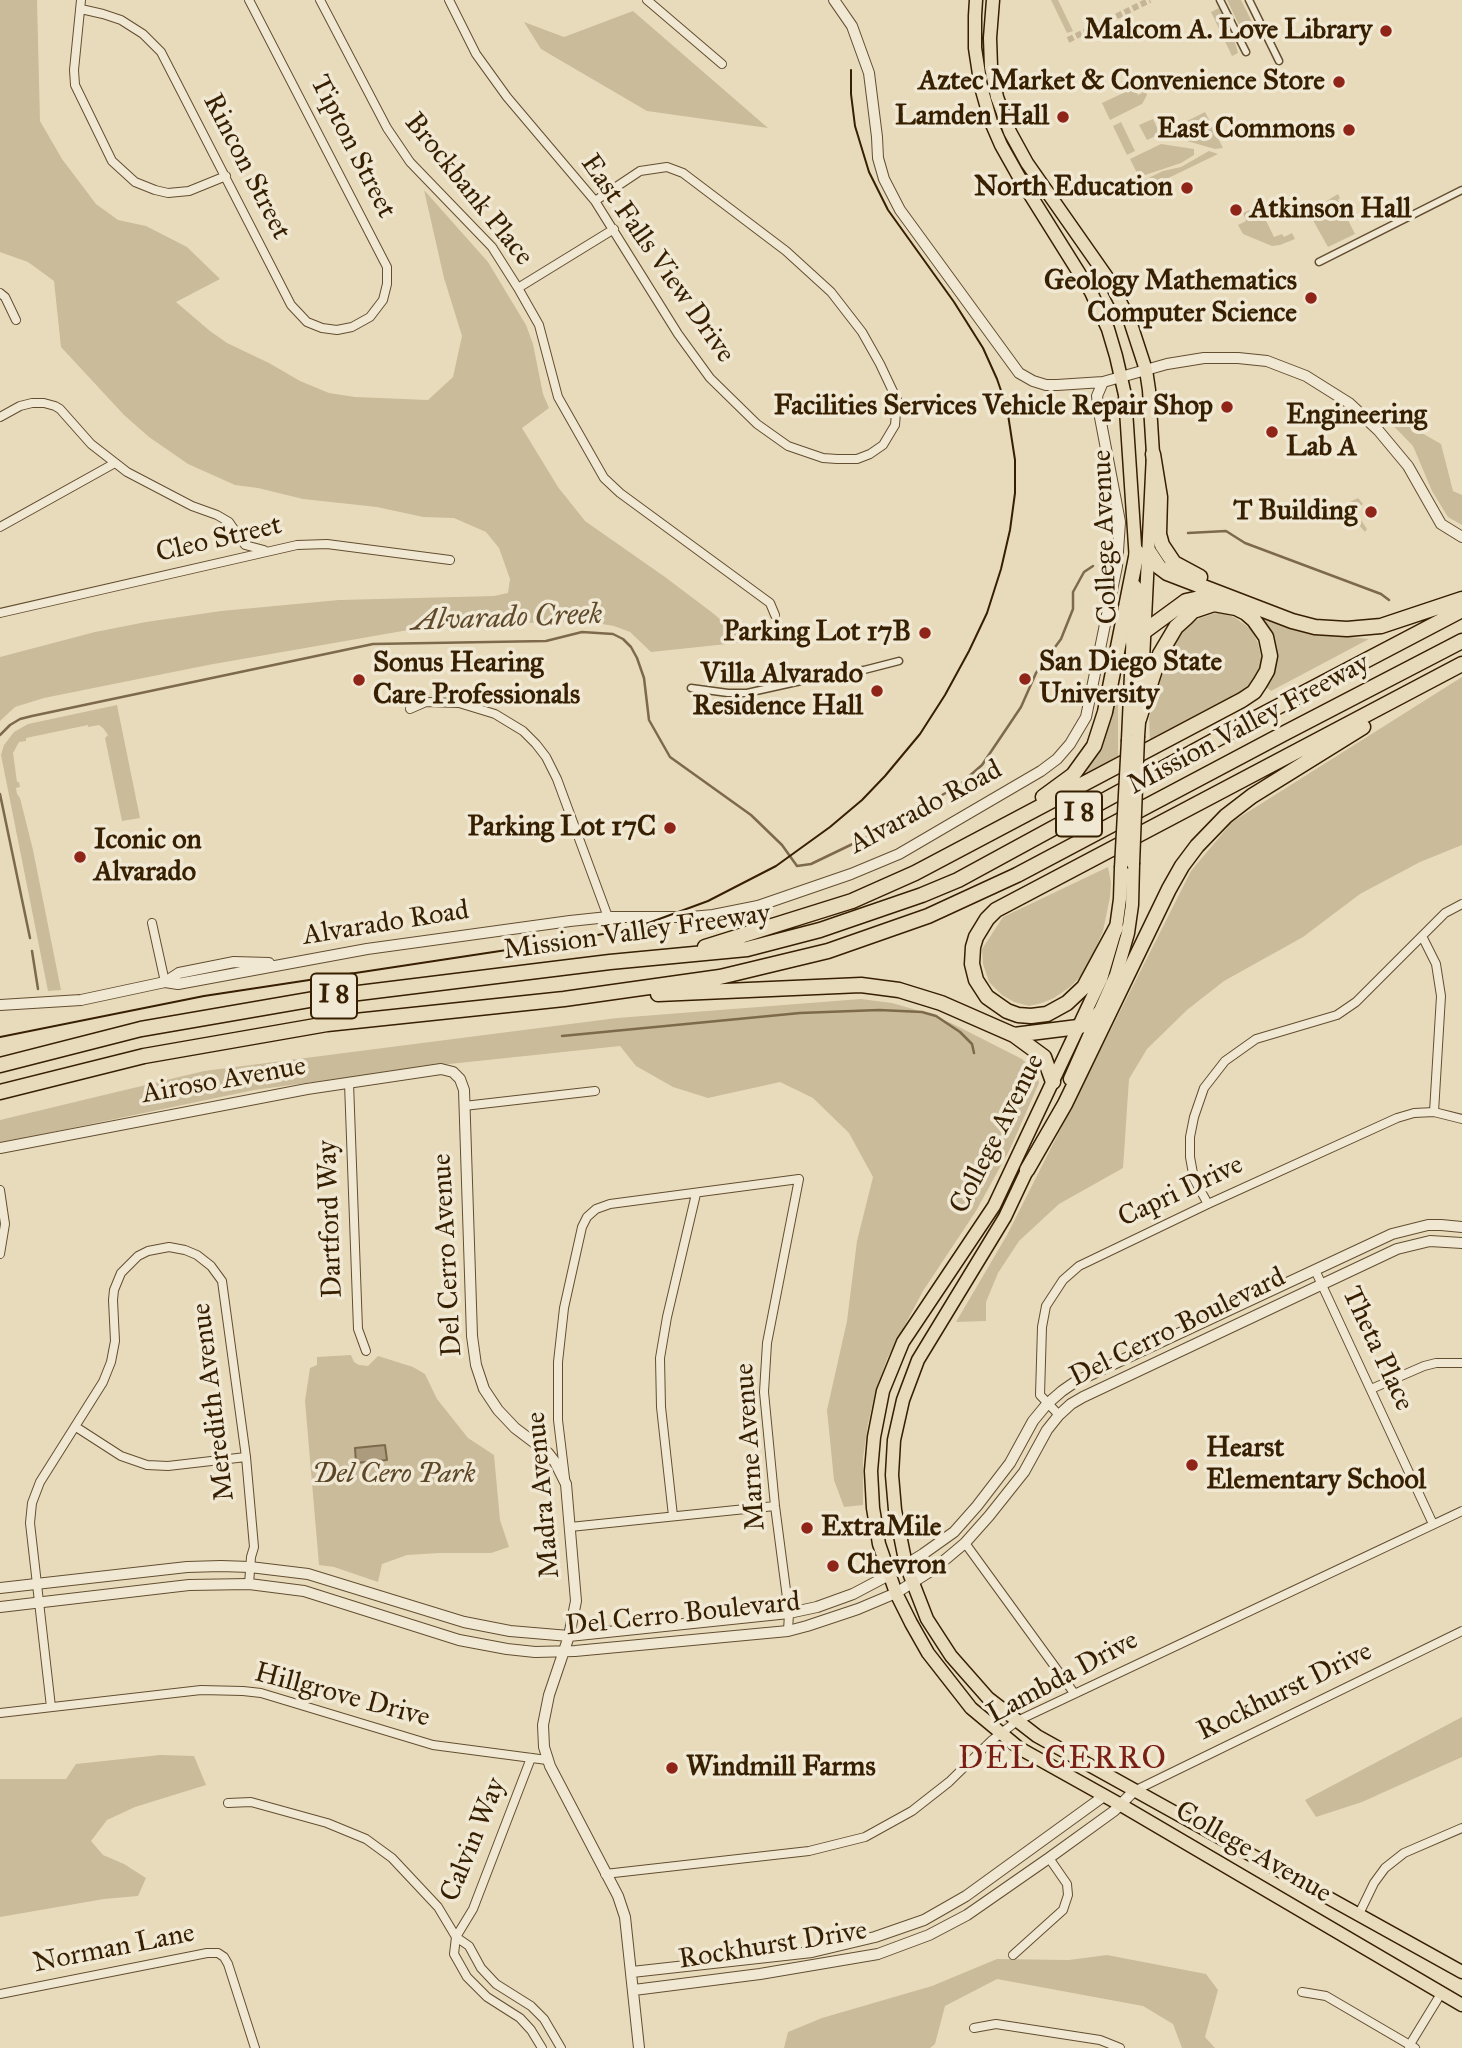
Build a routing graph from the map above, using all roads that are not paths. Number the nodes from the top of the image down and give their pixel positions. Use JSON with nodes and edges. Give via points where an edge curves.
{"nodes":[{"id":1,"x":249,"y":0,"type":"edge"},
{"id":2,"x":320,"y":0,"type":"edge"},
{"id":3,"x":449,"y":0,"type":"edge"},
{"id":4,"x":834,"y":0,"type":"edge"},
{"id":5,"x":976,"y":0,"type":"edge"},
{"id":6,"x":993,"y":0,"type":"edge"},
{"id":7,"x":1220,"y":0,"type":"edge"},
{"id":8,"x":1249,"y":0,"type":"edge"},
{"id":9,"x":651,"y":3,"type":"edge"},
{"id":10,"x":81,"y":5,"type":"edge"},
{"id":11,"x":1246,"y":52,"type":"dead end"},
{"id":12,"x":1279,"y":61,"type":"dead end"},
{"id":13,"x":722,"y":64,"type":"dead end"},
{"id":14,"x":226,"y":176,"type":"junction"},
{"id":15,"x":1462,"y":190,"type":"edge"},
{"id":16,"x":595,"y":201,"type":"junction"},
{"id":17,"x":614,"y":229,"type":"junction"},
{"id":18,"x":1319,"y":262,"type":"dead end"},
{"id":19,"x":518,"y":288,"type":"junction"},
{"id":20,"x":0,"y":293,"type":"edge"},
{"id":21,"x":370,"y":317,"type":"joint"},
{"id":22,"x":16,"y":320,"type":"dead end"},
{"id":23,"x":1146,"y":370,"type":"junction"},
{"id":24,"x":1121,"y":376,"type":"junction"},
{"id":25,"x":1103,"y":382,"type":"junction"},
{"id":26,"x":0,"y":417,"type":"edge"},
{"id":27,"x":1153,"y":454,"type":"junction"},
{"id":28,"x":115,"y":463,"type":"junction"},
{"id":29,"x":0,"y":527,"type":"edge"},
{"id":30,"x":1462,"y":537,"type":"edge"},
{"id":31,"x":272,"y":550,"type":"junction"},
{"id":32,"x":1142,"y":552,"type":"junction"},
{"id":33,"x":450,"y":560,"type":"dead end"},
{"id":34,"x":1220,"y":593,"type":"junction"},
{"id":35,"x":1462,"y":600,"type":"edge"},
{"id":36,"x":1462,"y":610,"type":"edge"},
{"id":37,"x":0,"y":613,"type":"edge"},
{"id":38,"x":775,"y":615,"type":"dead end"},
{"id":39,"x":1328,"y":627,"type":"junction"},
{"id":40,"x":1145,"y":631,"type":"junction"},
{"id":41,"x":1462,"y":641,"type":"edge"},
{"id":42,"x":1133,"y":642,"type":"junction"},
{"id":43,"x":899,"y":661,"type":"dead end"},
{"id":44,"x":1462,"y":665,"type":"edge"},
{"id":45,"x":691,"y":688,"type":"dead end"},
{"id":46,"x":410,"y":709,"type":"dead end"},
{"id":47,"x":1139,"y":719,"type":"junction"},
{"id":48,"x":1133,"y":738,"type":"junction"},
{"id":49,"x":979,"y":840,"type":"junction"},
{"id":50,"x":1127,"y":866,"type":"junction"},
{"id":51,"x":1462,"y":904,"type":"edge"},
{"id":52,"x":608,"y":918,"type":"junction"},
{"id":53,"x":152,"y":923,"type":"dead end"},
{"id":54,"x":1116,"y":928,"type":"junction"},
{"id":55,"x":1422,"y":936,"type":"junction"},
{"id":56,"x":673,"y":957,"type":"junction"},
{"id":57,"x":165,"y":982,"type":"junction"},
{"id":58,"x":564,"y":999,"type":"junction"},
{"id":59,"x":0,"y":1005,"type":"edge"},
{"id":60,"x":1100,"y":1013,"type":"junction"},
{"id":61,"x":1078,"y":1027,"type":"junction"},
{"id":62,"x":1014,"y":1035,"type":"junction"},
{"id":63,"x":0,"y":1065,"type":"edge"},
{"id":64,"x":457,"y":1075,"type":"joint"},
{"id":65,"x":1054,"y":1082,"type":"junction"},
{"id":66,"x":349,"y":1083,"type":"junction"},
{"id":67,"x":596,"y":1091,"type":"dead end"},
{"id":68,"x":0,"y":1092,"type":"edge"},
{"id":69,"x":464,"y":1106,"type":"junction"},
{"id":70,"x":1434,"y":1112,"type":"junction"},
{"id":71,"x":1462,"y":1119,"type":"edge"},
{"id":72,"x":0,"y":1148,"type":"edge"},
{"id":73,"x":1027,"y":1170,"type":"junction"},
{"id":74,"x":0,"y":1190,"type":"edge"},
{"id":75,"x":696,"y":1194,"type":"junction"},
{"id":76,"x":1208,"y":1204,"type":"junction"},
{"id":77,"x":1462,"y":1227,"type":"edge"},
{"id":78,"x":1462,"y":1243,"type":"edge"},
{"id":79,"x":0,"y":1254,"type":"edge"},
{"id":80,"x":1315,"y":1270,"type":"junction"},
{"id":81,"x":1322,"y":1284,"type":"junction"},
{"id":82,"x":366,"y":1350,"type":"dead end"},
{"id":83,"x":1462,"y":1363,"type":"edge"},
{"id":84,"x":1371,"y":1389,"type":"junction"},
{"id":85,"x":1047,"y":1404,"type":"junction"},
{"id":86,"x":1059,"y":1415,"type":"junction"},
{"id":87,"x":76,"y":1427,"type":"junction"},
{"id":88,"x":246,"y":1457,"type":"junction"},
{"id":89,"x":566,"y":1485,"type":"junction"},
{"id":90,"x":775,"y":1506,"type":"junction"},
{"id":91,"x":1462,"y":1511,"type":"edge"},
{"id":92,"x":673,"y":1516,"type":"junction"},
{"id":93,"x":1433,"y":1524,"type":"junction"},
{"id":94,"x":570,"y":1527,"type":"junction"},
{"id":95,"x":965,"y":1543,"type":"junction"},
{"id":96,"x":906,"y":1565,"type":"junction"},
{"id":97,"x":250,"y":1567,"type":"junction"},
{"id":98,"x":889,"y":1575,"type":"junction"},
{"id":99,"x":37,"y":1583,"type":"junction"},
{"id":100,"x":249,"y":1584,"type":"junction"},
{"id":101,"x":913,"y":1584,"type":"junction"},
{"id":102,"x":0,"y":1588,"type":"edge"},
{"id":103,"x":896,"y":1593,"type":"junction"},
{"id":104,"x":39,"y":1603,"type":"junction"},
{"id":105,"x":0,"y":1607,"type":"edge"},
{"id":106,"x":789,"y":1613,"type":"junction"},
{"id":107,"x":788,"y":1631,"type":"junction"},
{"id":108,"x":1462,"y":1632,"type":"edge"},
{"id":109,"x":569,"y":1636,"type":"junction"},
{"id":110,"x":563,"y":1652,"type":"junction"},
{"id":111,"x":1074,"y":1693,"type":"junction"},
{"id":112,"x":51,"y":1707,"type":"junction"},
{"id":113,"x":0,"y":1713,"type":"edge"},
{"id":114,"x":1017,"y":1721,"type":"junction"},
{"id":115,"x":1000,"y":1733,"type":"junction"},
{"id":116,"x":531,"y":1758,"type":"junction"},
{"id":117,"x":547,"y":1760,"type":"junction"},
{"id":118,"x":1134,"y":1791,"type":"junction"},
{"id":119,"x":1104,"y":1796,"type":"junction"},
{"id":120,"x":228,"y":1803,"type":"dead end"},
{"id":121,"x":1121,"y":1805,"type":"junction"},
{"id":122,"x":1462,"y":1828,"type":"edge"},
{"id":123,"x":1049,"y":1858,"type":"junction"},
{"id":124,"x":605,"y":1874,"type":"junction"},
{"id":125,"x":1359,"y":1916,"type":"junction"},
{"id":126,"x":456,"y":1937,"type":"junction"},
{"id":127,"x":1013,"y":1955,"type":"dead end"},
{"id":128,"x":632,"y":1972,"type":"junction"},
{"id":129,"x":1462,"y":1972,"type":"edge"},
{"id":130,"x":634,"y":1990,"type":"junction"},
{"id":131,"x":1302,"y":1992,"type":"dead end"},
{"id":132,"x":1442,"y":1992,"type":"junction"},
{"id":133,"x":0,"y":1994,"type":"edge"},
{"id":134,"x":1462,"y":2005,"type":"edge"},
{"id":135,"x":974,"y":2028,"type":"dead end"},
{"id":136,"x":1411,"y":2047,"type":"edge"},
{"id":137,"x":255,"y":2048,"type":"edge"},
{"id":138,"x":542,"y":2048,"type":"edge"},
{"id":139,"x":561,"y":2048,"type":"edge"},
{"id":140,"x":639,"y":2048,"type":"edge"},
{"id":141,"x":1120,"y":2048,"type":"edge"}],
"edges":[{"from":1,"to":21,"type":"street","name":"Tipton Street","via":[[384,259],[386,292]]},
{"from":2,"to":19,"type":"street","name":"Brockbank Place","via":[[387,128],[410,162],[492,247]]},
{"from":3,"to":16,"type":"street","name":"East Falls View Drive","via":[[476,54],[507,97]]},
{"from":4,"to":25,"type":"street","via":[[852,26],[869,73],[884,179],[921,239],[1019,373],[1046,385]]},
{"from":5,"to":24,"type":"main road","name":"College Avenue","via":[[975,48],[991,122],[1101,314]]},
{"from":6,"to":23,"type":"main road","name":"College Avenue","via":[[991,66],[1010,132],[1109,280],[1130,321]]},
{"from":7,"to":11,"type":"street"},
{"from":8,"to":12,"type":"street"},
{"from":9,"to":13,"type":"street"},
{"from":10,"to":14,"type":"street","name":"Rincon Street","via":[[121,20],[162,52]]},
{"from":10,"to":14,"type":"street","via":[[75,85],[112,161],[135,181],[168,193],[190,191]]},
{"from":14,"to":21,"type":"street","name":"Rincon Street","via":[[300,315],[314,325],[337,330]]},
{"from":15,"to":18,"type":"street"},
{"from":16,"to":17,"type":"street","name":"East Falls View Drive"},
{"from":16,"to":17,"type":"street","name":"East Falls View Drive","via":[[640,171],[667,167],[684,173],[786,251],[831,292],[880,363],[897,400],[895,425],[883,445],[857,459],[823,458],[788,446],[757,424],[710,378]]},
{"from":17,"to":19,"type":"street"},
{"from":19,"to":38,"type":"street","name":"Brockbank Place","via":[[539,325],[558,397],[604,478],[770,603]]},
{"from":20,"to":22,"type":"street"},
{"from":23,"to":24,"type":"street"},
{"from":23,"to":27,"type":"main road","name":"College Avenue"},
{"from":23,"to":30,"type":"street","via":[[1204,358],[1238,358],[1268,361],[1306,376],[1349,403],[1378,430],[1408,466],[1441,524]]},
{"from":24,"to":25,"type":"street"},
{"from":24,"to":32,"type":"main road","name":"College Avenue"},
{"from":25,"to":52,"type":"street","name":"Alvarado Road","via":[[1097,396],[1120,522],[1117,566],[1089,707],[1082,727],[1064,752],[1041,771],[927,838],[851,874],[729,912]]},
{"from":26,"to":28,"type":"street","via":[[26,404],[44,403],[60,409]]},
{"from":27,"to":32,"type":"main road","name":"College Avenue"},
{"from":27,"to":39,"type":"highway","via":[[1160,497],[1159,534],[1174,563]]},
{"from":28,"to":29,"type":"street"},
{"from":28,"to":31,"type":"street","via":[[229,522],[245,545]]},
{"from":31,"to":33,"type":"street","name":"Cleo Street","via":[[327,544]]},
{"from":31,"to":37,"type":"street","name":"Cleo Street"},
{"from":32,"to":34,"type":"highway","via":[[1167,573]]},
{"from":32,"to":40,"type":"main road","name":"College Avenue"},
{"from":32,"to":42,"type":"main road","name":"College Avenue"},
{"from":32,"to":49,"type":"highway","via":[[1094,746],[1073,775]]},
{"from":34,"to":39,"type":"highway","via":[[1305,625]]},
{"from":34,"to":40,"type":"highway","via":[[1186,601]]},
{"from":35,"to":39,"type":"highway","via":[[1381,626]]},
{"from":36,"to":56,"type":"highway","name":"Mission Valley Freeway","number":"I 8","via":[[958,880],[820,930],[747,949]]},
{"from":40,"to":42,"type":"highway"},
{"from":40,"to":47,"type":"main road","name":"College Avenue"},
{"from":41,"to":58,"type":"highway","name":"Mission Valley Freeway","number":"I 8","via":[[1017,875],[919,919],[828,951],[720,977]]},
{"from":42,"to":48,"type":"main road","name":"College Avenue"},
{"from":43,"to":45,"type":"street","via":[[747,693]]},
{"from":44,"to":54,"type":"highway","via":[[996,910],[972,947],[976,980],[987,997],[1007,1011],[1047,1014],[1084,987]]},
{"from":44,"to":73,"type":"highway","via":[[1252,796],[1197,846],[1169,888],[1065,1104]]},
{"from":46,"to":52,"type":"street","via":[[426,702],[459,703],[495,714],[536,744],[557,779]]},
{"from":47,"to":48,"type":"main road","name":"College Avenue"},
{"from":47,"to":49,"type":"highway","via":[[1160,654],[1176,627],[1193,611],[1214,604],[1236,608],[1254,620],[1266,637],[1269,656],[1267,671],[1254,692]]},
{"from":48,"to":50,"type":"main road","name":"College Avenue","bridge":true},
{"from":49,"to":56,"type":"highway","via":[[852,901]]},
{"from":50,"to":54,"type":"main road","name":"College Avenue"},
{"from":50,"to":60,"type":"main road","name":"College Avenue","via":[[1132,905],[1128,933]]},
{"from":51,"to":55,"type":"street","via":[[1445,913]]},
{"from":52,"to":57,"type":"street","name":"Alvarado Road","via":[[367,949],[178,984]]},
{"from":53,"to":57,"type":"street"},
{"from":54,"to":61,"type":"main road","name":"College Avenue","via":[[1101,979]]},
{"from":55,"to":70,"type":"street","via":[[1436,964],[1441,996]]},
{"from":55,"to":76,"type":"street","via":[[1337,1015],[1256,1039],[1225,1061],[1204,1088],[1190,1137],[1194,1179]]},
{"from":56,"to":63,"type":"highway","name":"Mission Valley Freeway","number":"I 8","via":[[326,997],[141,1029]]},
{"from":57,"to":59,"type":"street","name":"Alvarado Road","via":[[81,1000]]},
{"from":58,"to":62,"type":"highway","via":[[861,985],[941,1003]]},
{"from":58,"to":68,"type":"highway","name":"Mission Valley Freeway","number":"I 8","via":[[327,1024],[144,1056]]},
{"from":60,"to":61,"type":"highway"},
{"from":60,"to":73,"type":"main road","name":"College Avenue"},
{"from":61,"to":62,"type":"highway"},
{"from":61,"to":65,"type":"main road","name":"College Avenue"},
{"from":62,"to":65,"type":"highway","via":[[1044,1057]]},
{"from":64,"to":66,"type":"street","name":"Airoso Avenue","via":[[441,1069]]},
{"from":64,"to":69,"type":"street","name":"Del Cerro Avenue","via":[[464,1090]]},
{"from":65,"to":98,"type":"main road","name":"College Avenue","via":[[993,1206],[903,1342],[883,1391],[871,1471],[879,1544]]},
{"from":66,"to":72,"type":"street","name":"Airoso Avenue"},
{"from":66,"to":82,"type":"street","name":"Dartford Way","via":[[358,1329]]},
{"from":67,"to":69,"type":"street"},
{"from":69,"to":89,"type":"street","name":"Del Cerro Avenue","via":[[475,1366],[498,1410],[548,1453]]},
{"from":70,"to":71,"type":"street","name":"Capri Drive"},
{"from":70,"to":76,"type":"street","name":"Capri Drive","via":[[1397,1118]]},
{"from":73,"to":96,"type":"main road","name":"College Avenue","via":[[1005,1217],[918,1360],[903,1400],[892,1475]]},
{"from":74,"to":79,"type":"street","via":[[5,1224]]},
{"from":75,"to":89,"type":"street","name":"Madra Avenue","via":[[610,1203],[591,1212],[582,1227],[564,1308],[557,1381]]},
{"from":75,"to":90,"type":"street","name":"Marne Avenue","via":[[799,1179],[767,1343],[764,1392]]},
{"from":75,"to":92,"type":"street","via":[[660,1358]]},
{"from":76,"to":85,"type":"street","name":"Capri Drive","via":[[1079,1266],[1063,1280],[1046,1306],[1042,1327],[1040,1395]]},
{"from":77,"to":80,"type":"street","name":"Del Cerro Boulevard","via":[[1428,1225],[1392,1234]]},
{"from":78,"to":81,"type":"street","name":"Del Cerro Boulevard","via":[[1430,1241],[1397,1249]]},
{"from":80,"to":81,"type":"street","name":"Theta Place"},
{"from":80,"to":85,"type":"street","name":"Del Cerro Boulevard","via":[[1076,1382]]},
{"from":81,"to":84,"type":"street","name":"Theta Place"},
{"from":81,"to":86,"type":"street","name":"Del Cerro Boulevard","via":[[1083,1397]]},
{"from":83,"to":84,"type":"street","via":[[1424,1366]]},
{"from":84,"to":93,"type":"street","name":"Theta Place"},
{"from":85,"to":86,"type":"street"},
{"from":85,"to":96,"type":"street","name":"Del Cerro Boulevard","via":[[977,1506],[954,1532]]},
{"from":86,"to":95,"type":"street","name":"Del Cerro Boulevard","via":[[1024,1472]]},
{"from":87,"to":88,"type":"street","via":[[121,1457],[146,1465]]},
{"from":87,"to":88,"type":"street","name":"Meredith Avenue","via":[[111,1362],[114,1290],[121,1273],[138,1256],[169,1247],[197,1255],[222,1281]]},
{"from":87,"to":99,"type":"street","via":[[40,1482],[32,1503]]},
{"from":88,"to":97,"type":"street","name":"Meredith Avenue","via":[[254,1548]]},
{"from":89,"to":94,"type":"street","name":"Madra Avenue"},
{"from":90,"to":92,"type":"street"},
{"from":90,"to":106,"type":"street","name":"Marne Avenue"},
{"from":91,"to":93,"type":"street","name":"Lambda Drive"},
{"from":92,"to":94,"type":"street"},
{"from":93,"to":111,"type":"street","name":"Lambda Drive"},
{"from":94,"to":109,"type":"street","name":"Madra Avenue","via":[[576,1601]]},
{"from":95,"to":101,"type":"street","name":"Del Cerro Boulevard"},
{"from":95,"to":111,"type":"street"},
{"from":96,"to":98,"type":"street","name":"Del Cerro Boulevard"},
{"from":96,"to":101,"type":"main road","name":"College Avenue"},
{"from":97,"to":99,"type":"street","name":"Del Cerro Boulevard","via":[[187,1567]]},
{"from":97,"to":100,"type":"street","name":"Meredith Avenue"},
{"from":97,"to":109,"type":"street","name":"Del Cerro Boulevard","via":[[308,1574],[464,1622]]},
{"from":98,"to":103,"type":"main road","name":"College Avenue"},
{"from":98,"to":106,"type":"street","name":"Del Cerro Boulevard","via":[[853,1594]]},
{"from":99,"to":102,"type":"street","name":"Del Cerro Boulevard"},
{"from":99,"to":104,"type":"street"},
{"from":100,"to":104,"type":"street","name":"Del Cerro Boulevard","via":[[189,1585]]},
{"from":100,"to":110,"type":"street","name":"Del Cerro Boulevard","via":[[304,1591],[471,1642]]},
{"from":101,"to":103,"type":"street","name":"Del Cerro Boulevard"},
{"from":101,"to":114,"type":"main road","name":"College Avenue","via":[[927,1619],[951,1656],[988,1698]]},
{"from":103,"to":107,"type":"street","name":"Del Cerro Boulevard"},
{"from":103,"to":115,"type":"main road","name":"College Avenue","via":[[940,1669],[971,1708]]},
{"from":104,"to":105,"type":"street","name":"Del Cerro Boulevard"},
{"from":104,"to":112,"type":"street"},
{"from":106,"to":107,"type":"street","name":"Marne Avenue"},
{"from":106,"to":109,"type":"street","name":"Del Cerro Boulevard"},
{"from":107,"to":110,"type":"street","name":"Del Cerro Boulevard"},
{"from":108,"to":118,"type":"street","name":"Rockhurst Drive"},
{"from":109,"to":110,"type":"street","name":"Madra Avenue"},
{"from":110,"to":117,"type":"street","name":"Madra Avenue","via":[[543,1725]]},
{"from":111,"to":114,"type":"street","name":"Lambda Drive"},
{"from":112,"to":113,"type":"street","name":"Hillgrove Drive"},
{"from":112,"to":116,"type":"street","name":"Hillgrove Drive","via":[[201,1689],[243,1690],[433,1745]]},
{"from":114,"to":115,"type":"street","name":"Lambda Drive"},
{"from":114,"to":118,"type":"main road","name":"College Avenue"},
{"from":115,"to":119,"type":"main road","name":"College Avenue"},
{"from":115,"to":124,"type":"street","name":"Lambda Drive","via":[[912,1811],[865,1837],[809,1851]]},
{"from":116,"to":117,"type":"street","name":"Hillgrove Drive"},
{"from":116,"to":126,"type":"street","name":"Calvin Way","via":[[472,1909]]},
{"from":117,"to":124,"type":"street","name":"Madra Avenue"},
{"from":118,"to":121,"type":"street","name":"Rockhurst Drive"},
{"from":118,"to":125,"type":"main road","name":"College Avenue"},
{"from":119,"to":121,"type":"main road","name":"College Avenue"},
{"from":119,"to":128,"type":"street","name":"Rockhurst Drive","via":[[966,1896],[924,1920],[812,1952]]},
{"from":120,"to":126,"type":"street","via":[[251,1802],[366,1839],[415,1881]]},
{"from":121,"to":123,"type":"street","name":"Rockhurst Drive"},
{"from":121,"to":132,"type":"main road","name":"College Avenue"},
{"from":122,"to":125,"type":"street","via":[[1404,1853],[1385,1868]]},
{"from":123,"to":127,"type":"street","via":[[1067,1884],[1063,1910]]},
{"from":123,"to":130,"type":"street","name":"Rockhurst Drive","via":[[967,1915],[878,1954]]},
{"from":124,"to":128,"type":"street","name":"Madra Avenue","via":[[625,1917]]},
{"from":125,"to":129,"type":"main road","name":"College Avenue"},
{"from":126,"to":138,"type":"street","via":[[454,1954],[467,1977],[487,1997],[520,2018]]},
{"from":126,"to":139,"type":"street","via":[[496,1984],[544,2019]]},
{"from":128,"to":130,"type":"street","name":"Madra Avenue"},
{"from":130,"to":140,"type":"street","name":"Madra Avenue"},
{"from":131,"to":136,"type":"street","via":[[1326,1996]]},
{"from":132,"to":134,"type":"main road","name":"College Avenue"},
{"from":132,"to":136,"type":"street"},
{"from":133,"to":137,"type":"street","name":"Norman Lane","via":[[218,1953],[229,1964]]},
{"from":135,"to":141,"type":"street","via":[[996,2025],[1100,2040]]}]}
